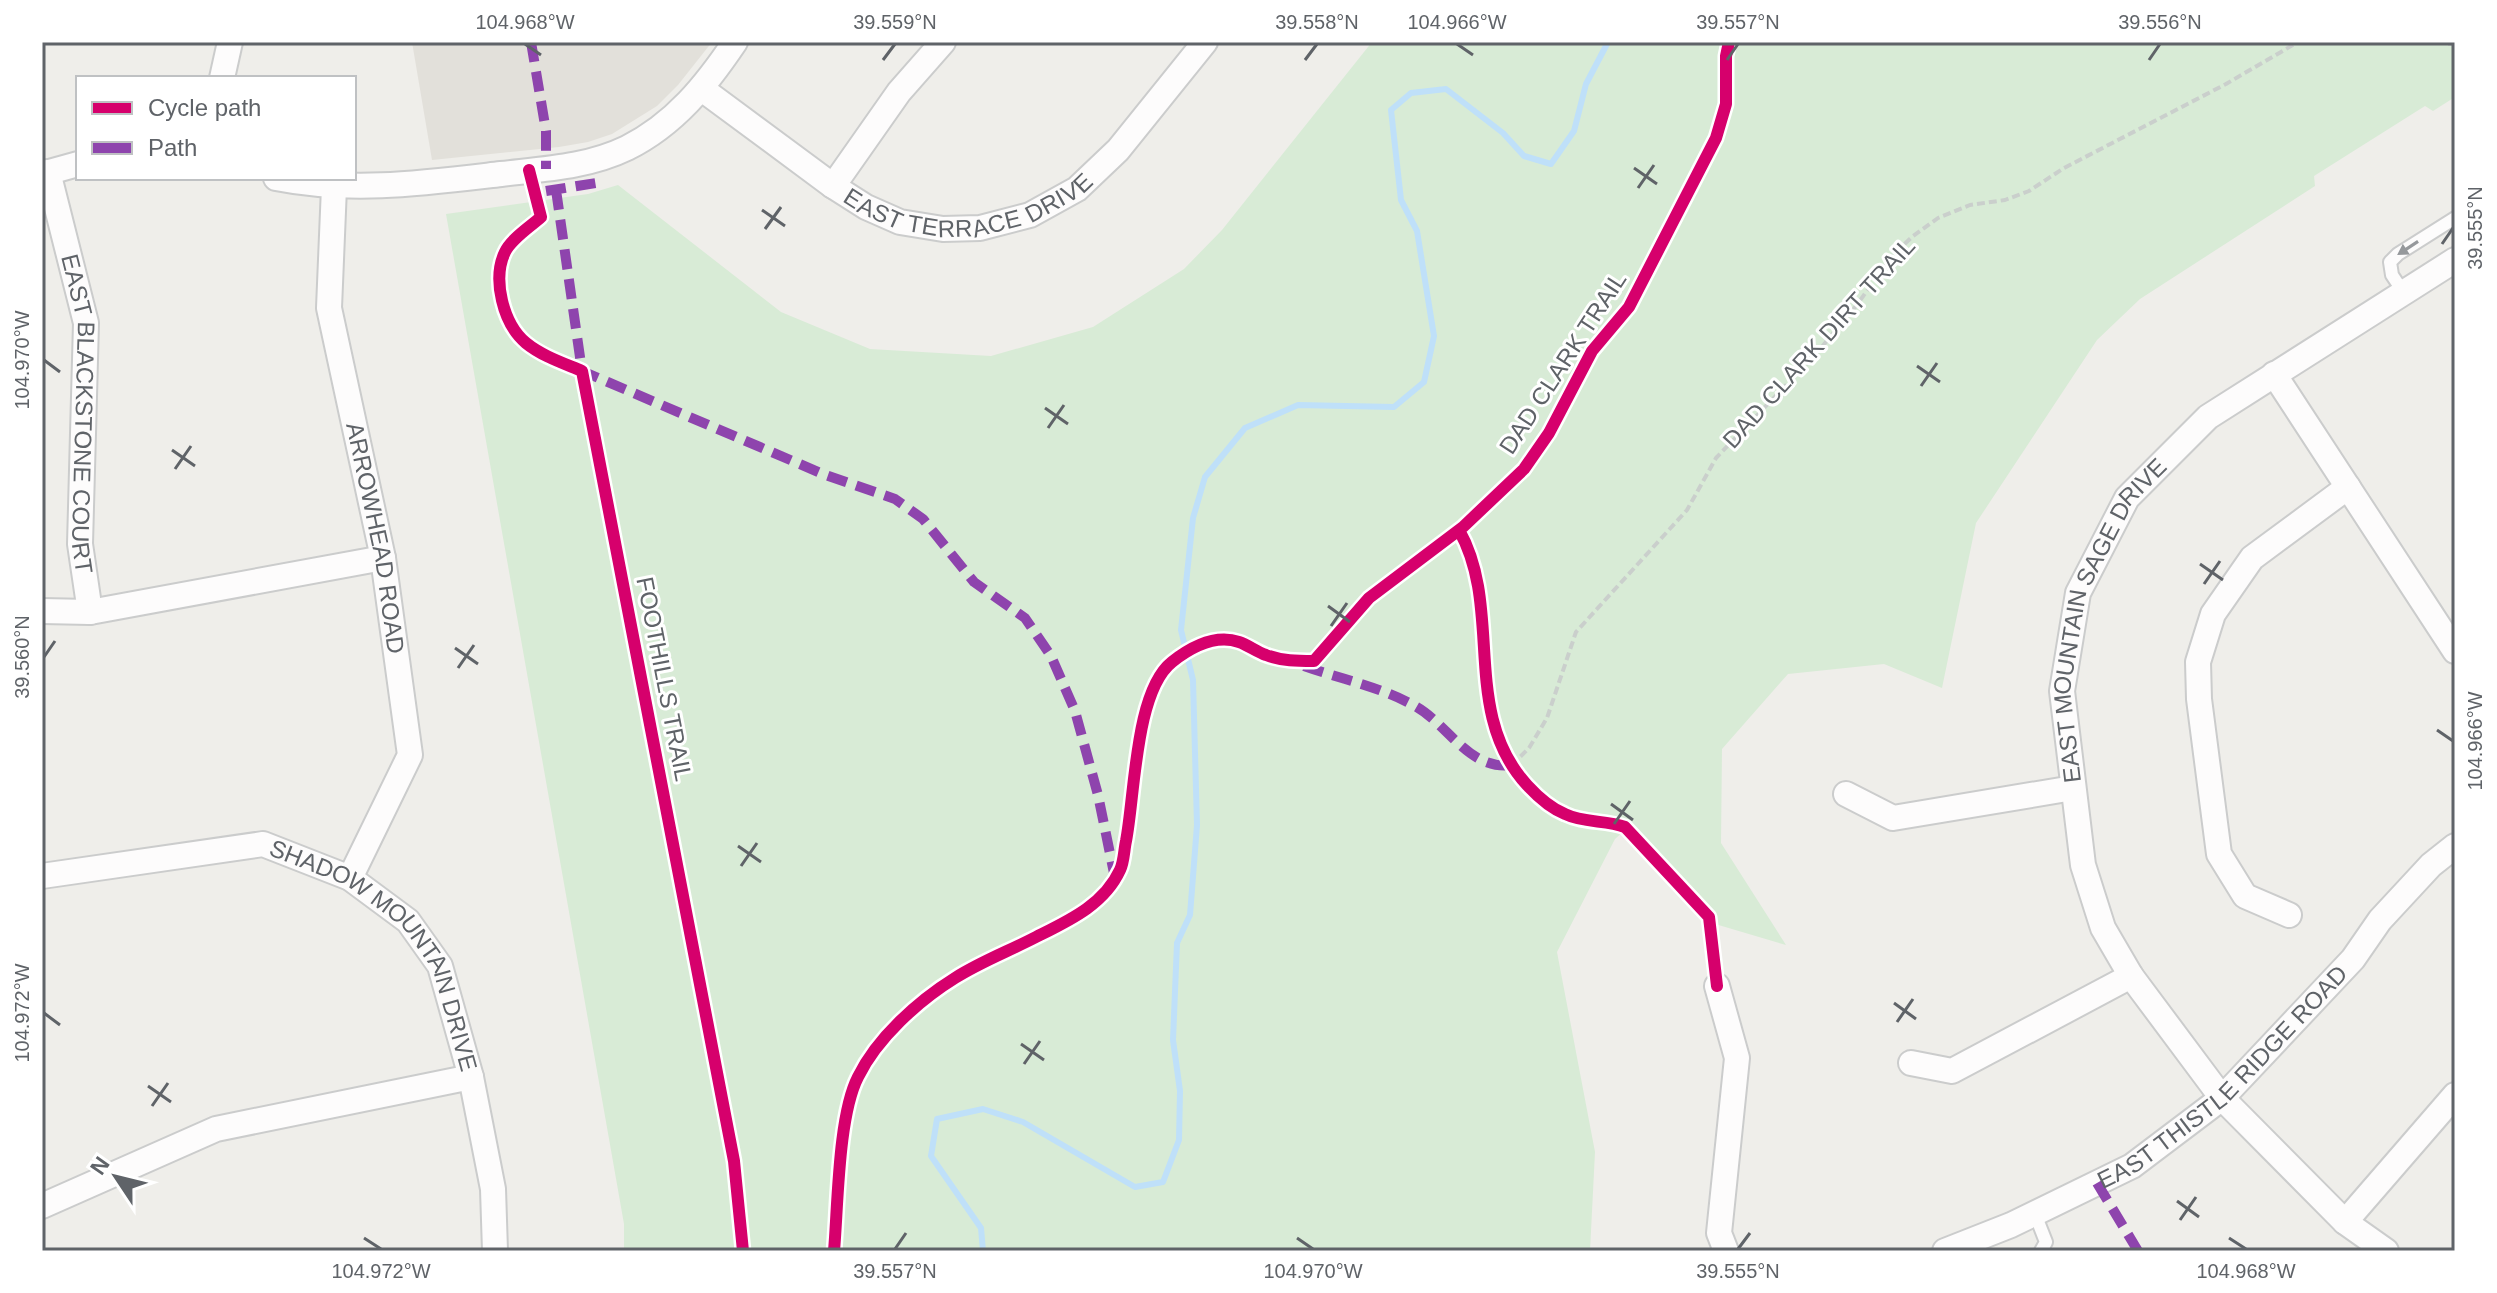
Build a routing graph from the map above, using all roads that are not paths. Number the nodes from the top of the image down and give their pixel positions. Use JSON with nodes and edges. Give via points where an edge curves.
{"nodes":[{"id":1,"x":230,"y":42,"type":"edge"},
{"id":2,"x":735,"y":42,"type":"edge"},
{"id":3,"x":943,"y":42,"type":"edge"},
{"id":4,"x":1205,"y":42,"type":"edge"},
{"id":5,"x":222,"y":76,"type":"edge"},
{"id":6,"x":702,"y":89,"type":"junction"},
{"id":7,"x":76,"y":165,"type":"edge"},
{"id":8,"x":45,"y":173,"type":"edge"},
{"id":9,"x":289,"y":180,"type":"edge"},
{"id":10,"x":833,"y":186,"type":"junction"},
{"id":11,"x":334,"y":187,"type":"junction"},
{"id":12,"x":2455,"y":218,"type":"edge"},
{"id":13,"x":2455,"y":260,"type":"edge"},
{"id":14,"x":2404,"y":293,"type":"junction"},
{"id":15,"x":2274,"y":374,"type":"junction"},
{"id":16,"x":2348,"y":487,"type":"junction"},
{"id":17,"x":383,"y":558,"type":"junction"},
{"id":18,"x":42,"y":611,"type":"edge"},
{"id":19,"x":90,"y":612,"type":"junction"},
{"id":20,"x":2455,"y":651,"type":"edge"},
{"id":21,"x":2073,"y":788,"type":"junction"},
{"id":22,"x":1846,"y":794,"type":"dead end"},
{"id":23,"x":2455,"y":846,"type":"edge"},
{"id":24,"x":42,"y":876,"type":"edge"},
{"id":25,"x":350,"y":878,"type":"junction"},
{"id":26,"x":2289,"y":915,"type":"dead end"},
{"id":27,"x":2131,"y":976,"type":"junction"},
{"id":28,"x":1717,"y":986,"type":"dead end"},
{"id":29,"x":1911,"y":1063,"type":"dead end"},
{"id":30,"x":471,"y":1077,"type":"junction"},
{"id":31,"x":2455,"y":1095,"type":"edge"},
{"id":32,"x":2222,"y":1098,"type":"junction"},
{"id":33,"x":42,"y":1206,"type":"edge"},
{"id":34,"x":2035,"y":1214,"type":"junction"},
{"id":35,"x":2345,"y":1222,"type":"junction"},
{"id":36,"x":495,"y":1251,"type":"edge"},
{"id":37,"x":1726,"y":1251,"type":"edge"},
{"id":38,"x":1945,"y":1251,"type":"edge"},
{"id":39,"x":2041,"y":1251,"type":"edge"},
{"id":40,"x":2386,"y":1251,"type":"edge"}],
"edges":[{"from":1,"to":5,"type":"street"},
{"from":2,"to":6,"type":"street"},
{"from":3,"to":10,"type":"street","via":[[899,92]]},
{"from":4,"to":10,"type":"street","name":"EAST TERRACE DRIVE","via":[[1118,150],[1077,189],[1030,215],[980,228],[943,229],[900,222]]},
{"from":6,"to":10,"type":"street","name":"EAST TERRACE DRIVE"},
{"from":6,"to":11,"type":"street","via":[[650,134],[595,161],[468,178]]},
{"from":7,"to":8,"type":"street"},
{"from":8,"to":19,"type":"street","name":"EAST BLACKSTONE COURT","via":[[86,323],[80,544]]},
{"from":9,"to":11,"type":"street"},
{"from":11,"to":17,"type":"street","name":"ARROWHEAD ROAD","via":[[329,308]]},
{"from":12,"to":14,"type":"lane","one_way":true,"via":[[2390,262]]},
{"from":13,"to":14,"type":"street","name":"EAST MOUNTAIN SAGE DRIVE"},
{"from":14,"to":15,"type":"street","name":"EAST MOUNTAIN SAGE DRIVE"},
{"from":15,"to":16,"type":"street"},
{"from":15,"to":21,"type":"street","name":"EAST MOUNTAIN SAGE DRIVE","via":[[2208,417],[2127,498],[2078,593],[2062,691]]},
{"from":16,"to":20,"type":"street"},
{"from":16,"to":26,"type":"street","via":[[2252,558],[2213,614],[2198,662],[2219,854],[2245,896]]},
{"from":17,"to":19,"type":"street"},
{"from":17,"to":25,"type":"street","name":"ARROWHEAD ROAD","via":[[410,755]]},
{"from":18,"to":19,"type":"street"},
{"from":21,"to":22,"type":"street","via":[[1893,818]]},
{"from":21,"to":27,"type":"street","name":"EAST MOUNTAIN SAGE DRIVE","via":[[2083,865],[2103,928]]},
{"from":23,"to":32,"type":"street","name":"EAST THISTLE RIDGE ROAD","via":[[2380,920],[2353,959]]},
{"from":24,"to":25,"type":"street","name":"SHADOW MOUNTAIN DRIVE","via":[[263,844]]},
{"from":25,"to":30,"type":"street","name":"SHADOW MOUNTAIN DRIVE","via":[[408,921],[440,966]]},
{"from":27,"to":29,"type":"street","via":[[1952,1071]]},
{"from":27,"to":32,"type":"street","name":"EAST MOUNTAIN SAGE DRIVE"},
{"from":28,"to":37,"type":"street","via":[[1737,1058],[1719,1233]]},
{"from":30,"to":33,"type":"street","via":[[216,1129]]},
{"from":30,"to":36,"type":"street","name":"SHADOW MOUNTAIN DRIVE","via":[[493,1189]]},
{"from":31,"to":35,"type":"street"},
{"from":32,"to":34,"type":"street","name":"EAST THISTLE RIDGE ROAD","via":[[2132,1166]]},
{"from":32,"to":35,"type":"street","name":"EAST MOUNTAIN SAGE DRIVE"},
{"from":34,"to":38,"type":"street","name":"EAST THISTLE RIDGE ROAD"},
{"from":34,"to":39,"type":"lane","via":[[2046,1242]]},
{"from":35,"to":40,"type":"street","name":"EAST MOUNTAIN SAGE DRIVE"}]}
